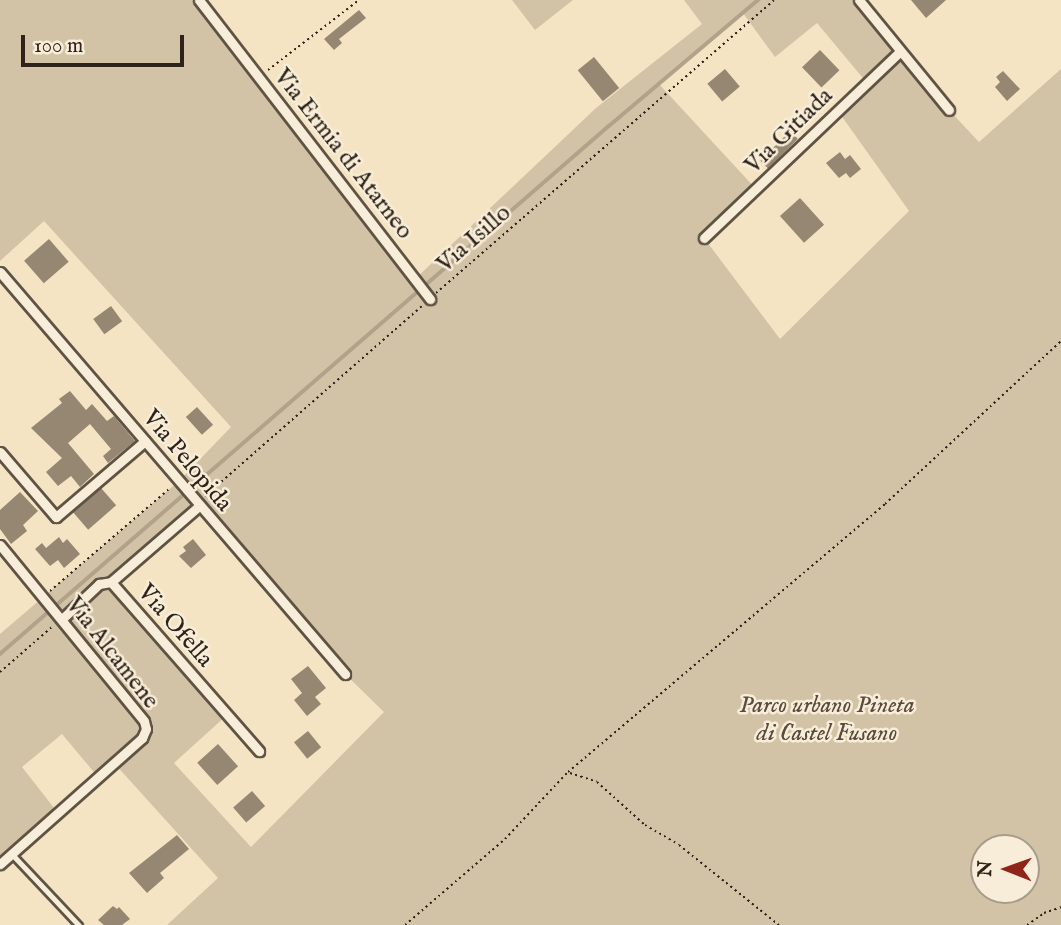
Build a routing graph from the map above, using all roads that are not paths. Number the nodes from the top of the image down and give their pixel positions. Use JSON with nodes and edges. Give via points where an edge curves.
{"nodes":[{"id":1,"x":199,"y":0,"type":"edge"},
{"id":2,"x":859,"y":0,"type":"edge"},
{"id":3,"x":900,"y":52,"type":"junction"},
{"id":4,"x":949,"y":110,"type":"dead end"},
{"id":5,"x":704,"y":238,"type":"dead end"},
{"id":6,"x":0,"y":272,"type":"edge"},
{"id":7,"x":430,"y":299,"type":"road end"},
{"id":8,"x":145,"y":441,"type":"junction"},
{"id":9,"x":0,"y":452,"type":"edge"},
{"id":10,"x":199,"y":506,"type":"junction"},
{"id":11,"x":2,"y":551,"type":"edge"},
{"id":12,"x":111,"y":582,"type":"junction"},
{"id":13,"x":63,"y":618,"type":"junction"},
{"id":14,"x":345,"y":674,"type":"dead end"},
{"id":15,"x":259,"y":751,"type":"dead end"},
{"id":16,"x":11,"y":854,"type":"junction"},
{"id":17,"x":0,"y":864,"type":"edge"},
{"id":18,"x":79,"y":925,"type":"edge"}],
"edges":[{"from":1,"to":7,"type":"street","name":"Via Ermia di Atarneo"},
{"from":2,"to":3,"type":"street"},
{"from":3,"to":4,"type":"street"},
{"from":3,"to":5,"type":"street","name":"Via Gitiada"},
{"from":6,"to":8,"type":"street","name":"Via Pelopida"},
{"from":8,"to":9,"type":"street","via":[[55,517]]},
{"from":8,"to":10,"type":"street","name":"Via Pelopida"},
{"from":10,"to":12,"type":"street","name":"Via Ofella"},
{"from":10,"to":14,"type":"street","name":"Via Pelopida"},
{"from":11,"to":13,"type":"street","name":"Via Alcamene"},
{"from":12,"to":13,"type":"street","via":[[99,584]]},
{"from":12,"to":15,"type":"street","name":"Via Ofella"},
{"from":13,"to":16,"type":"street","name":"Via Alcamene","via":[[144,720],[146,729],[142,738]]},
{"from":16,"to":17,"type":"street","name":"Via Alcamene"},
{"from":16,"to":18,"type":"lane"}]}
